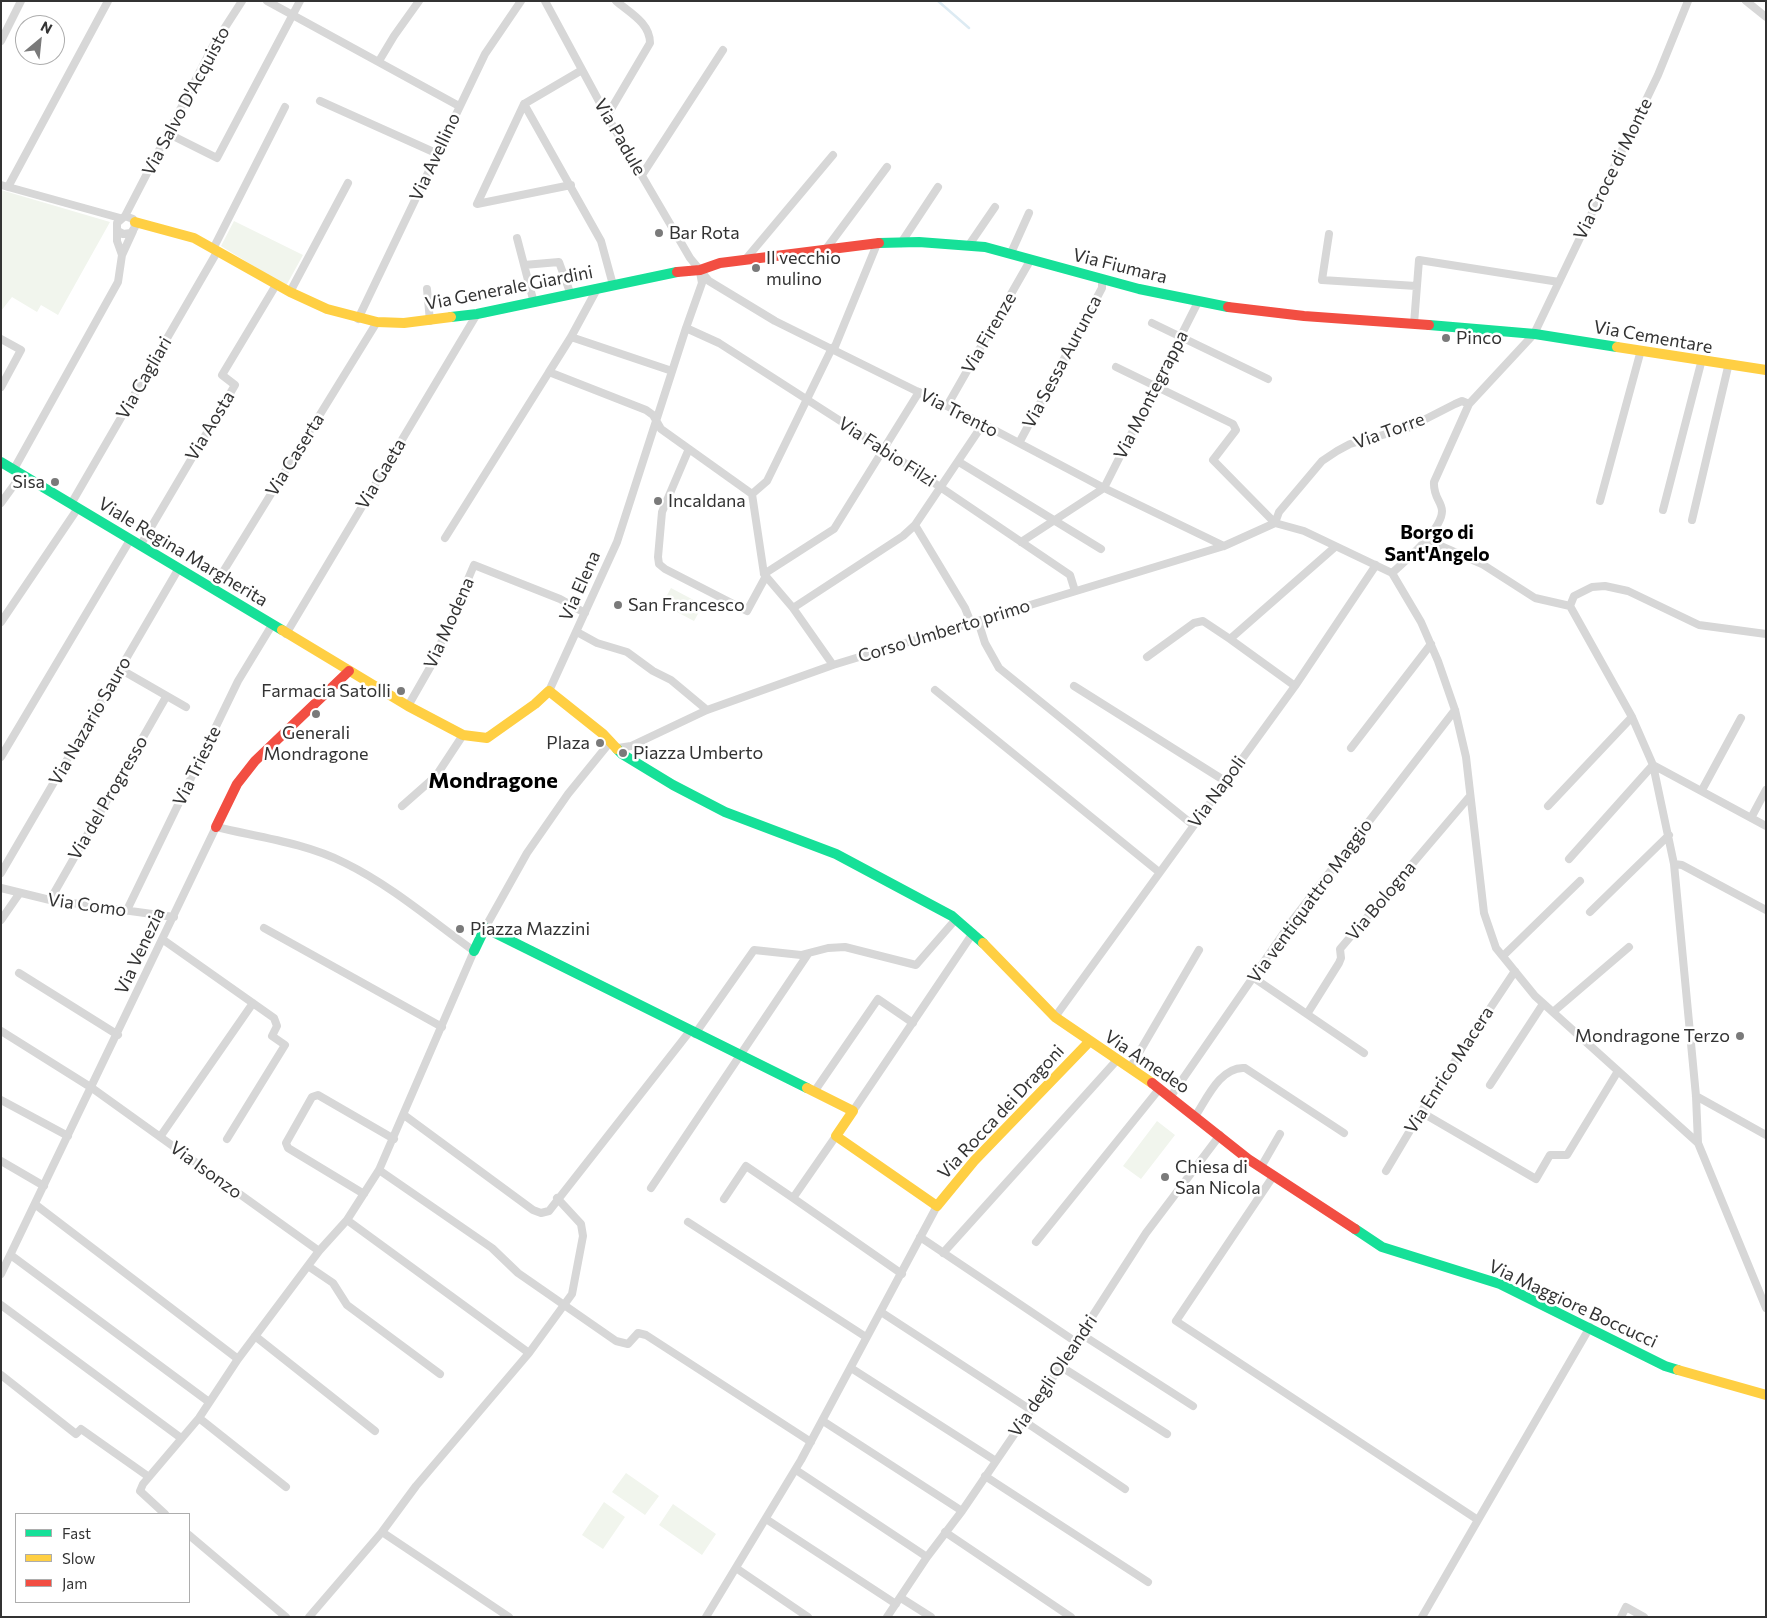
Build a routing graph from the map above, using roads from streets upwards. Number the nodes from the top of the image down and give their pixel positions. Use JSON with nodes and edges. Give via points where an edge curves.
{"nodes":[{"id":1,"x":21,"y":1,"type":"edge"},
{"id":2,"x":108,"y":1,"type":"edge"},
{"id":3,"x":242,"y":1,"type":"edge"},
{"id":4,"x":267,"y":1,"type":"edge"},
{"id":5,"x":300,"y":1,"type":"edge"},
{"id":6,"x":419,"y":1,"type":"edge"},
{"id":7,"x":521,"y":1,"type":"edge"},
{"id":8,"x":545,"y":1,"type":"edge"},
{"id":9,"x":616,"y":1,"type":"edge"},
{"id":10,"x":1688,"y":1,"type":"edge"},
{"id":11,"x":1746,"y":1,"type":"edge"},
{"id":12,"x":292,"y":14,"type":"junction"},
{"id":13,"x":1766,"y":17,"type":"edge"},
{"id":14,"x":1,"y":41,"type":"edge"},
{"id":15,"x":723,"y":50,"type":"dead end"},
{"id":16,"x":379,"y":62,"type":"junction"},
{"id":17,"x":582,"y":70,"type":"junction"},
{"id":18,"x":320,"y":101,"type":"dead end"},
{"id":19,"x":524,"y":104,"type":"junction"},
{"id":20,"x":459,"y":106,"type":"junction"},
{"id":21,"x":285,"y":107,"type":"dead end"},
{"id":22,"x":607,"y":116,"type":"junction"},
{"id":23,"x":167,"y":133,"type":"junction"},
{"id":24,"x":438,"y":154,"type":"junction"},
{"id":25,"x":833,"y":155,"type":"dead end"},
{"id":26,"x":887,"y":167,"type":"dead end"},
{"id":27,"x":642,"y":175,"type":"junction"},
{"id":28,"x":348,"y":182,"type":"dead end"},
{"id":29,"x":571,"y":185,"type":"junction"},
{"id":30,"x":5,"y":186,"type":"edge"},
{"id":31,"x":938,"y":187,"type":"dead end"},
{"id":32,"x":995,"y":207,"type":"dead end"},
{"id":33,"x":1029,"y":213,"type":"dead end"},
{"id":34,"x":125,"y":222,"type":"junction"},
{"id":35,"x":1329,"y":234,"type":"dead end"},
{"id":36,"x":517,"y":238,"type":"dead end"},
{"id":37,"x":901,"y":243,"type":"junction"},
{"id":38,"x":877,"y":244,"type":"junction"},
{"id":39,"x":969,"y":245,"type":"junction"},
{"id":40,"x":826,"y":249,"type":"junction"},
{"id":41,"x":215,"y":250,"type":"junction"},
{"id":42,"x":1011,"y":253,"type":"junction"},
{"id":43,"x":122,"y":255,"type":"junction"},
{"id":44,"x":1031,"y":259,"type":"junction"},
{"id":45,"x":745,"y":260,"type":"junction"},
{"id":46,"x":524,"y":265,"type":"junction"},
{"id":47,"x":700,"y":270,"type":"junction"},
{"id":48,"x":1102,"y":280,"type":"junction"},
{"id":49,"x":1559,"y":282,"type":"junction"},
{"id":50,"x":276,"y":285,"type":"junction"},
{"id":51,"x":613,"y":285,"type":"junction"},
{"id":52,"x":1416,"y":286,"type":"junction"},
{"id":53,"x":597,"y":288,"type":"junction"},
{"id":54,"x":427,"y":289,"type":"dead end"},
{"id":55,"x":290,"y":292,"type":"junction"},
{"id":56,"x":571,"y":295,"type":"junction"},
{"id":57,"x":1198,"y":302,"type":"junction"},
{"id":58,"x":534,"y":303,"type":"junction"},
{"id":59,"x":477,"y":314,"type":"junction"},
{"id":60,"x":358,"y":319,"type":"junction"},
{"id":61,"x":430,"y":321,"type":"junction"},
{"id":62,"x":377,"y":322,"type":"junction"},
{"id":63,"x":1152,"y":323,"type":"dead end"},
{"id":64,"x":1414,"y":324,"type":"junction"},
{"id":65,"x":686,"y":328,"type":"junction"},
{"id":66,"x":1534,"y":334,"type":"junction"},
{"id":67,"x":571,"y":337,"type":"junction"},
{"id":68,"x":1181,"y":338,"type":"junction"},
{"id":69,"x":1,"y":339,"type":"edge"},
{"id":70,"x":833,"y":349,"type":"junction"},
{"id":71,"x":1641,"y":350,"type":"junction"},
{"id":72,"x":1702,"y":363,"type":"junction"},
{"id":73,"x":1728,"y":366,"type":"junction"},
{"id":74,"x":1116,"y":367,"type":"dead end"},
{"id":75,"x":1766,"y":370,"type":"edge"},
{"id":76,"x":672,"y":371,"type":"junction"},
{"id":77,"x":548,"y":372,"type":"junction"},
{"id":78,"x":1268,"y":379,"type":"dead end"},
{"id":79,"x":1156,"y":386,"type":"junction"},
{"id":80,"x":1,"y":387,"type":"edge"},
{"id":81,"x":919,"y":392,"type":"junction"},
{"id":82,"x":806,"y":400,"type":"junction"},
{"id":83,"x":1469,"y":404,"type":"junction"},
{"id":84,"x":947,"y":406,"type":"junction"},
{"id":85,"x":657,"y":422,"type":"junction"},
{"id":86,"x":983,"y":424,"type":"junction"},
{"id":87,"x":1018,"y":443,"type":"junction"},
{"id":88,"x":884,"y":449,"type":"junction"},
{"id":89,"x":688,"y":451,"type":"junction"},
{"id":90,"x":1,"y":462,"type":"edge"},
{"id":91,"x":960,"y":462,"type":"junction"},
{"id":92,"x":18,"y":472,"type":"junction"},
{"id":93,"x":942,"y":488,"type":"junction"},
{"id":94,"x":1104,"y":488,"type":"junction"},
{"id":95,"x":752,"y":494,"type":"junction"},
{"id":96,"x":1600,"y":501,"type":"dead end"},
{"id":97,"x":1,"y":503,"type":"edge"},
{"id":98,"x":75,"y":506,"type":"junction"},
{"id":99,"x":1663,"y":510,"type":"dead end"},
{"id":100,"x":1053,"y":520,"type":"junction"},
{"id":101,"x":1692,"y":520,"type":"dead end"},
{"id":102,"x":1275,"y":523,"type":"junction"},
{"id":103,"x":915,"y":525,"type":"junction"},
{"id":104,"x":445,"y":538,"type":"dead end"},
{"id":105,"x":130,"y":540,"type":"junction"},
{"id":106,"x":1427,"y":540,"type":"junction"},
{"id":107,"x":1021,"y":542,"type":"junction"},
{"id":108,"x":140,"y":546,"type":"junction"},
{"id":109,"x":1224,"y":546,"type":"junction"},
{"id":110,"x":1335,"y":546,"type":"junction"},
{"id":111,"x":1101,"y":549,"type":"dead end"},
{"id":112,"x":1376,"y":565,"type":"junction"},
{"id":113,"x":179,"y":568,"type":"junction"},
{"id":114,"x":1392,"y":573,"type":"junction"},
{"id":115,"x":765,"y":575,"type":"junction"},
{"id":116,"x":213,"y":588,"type":"junction"},
{"id":117,"x":1076,"y":591,"type":"junction"},
{"id":118,"x":1570,"y":606,"type":"junction"},
{"id":119,"x":793,"y":608,"type":"junction"},
{"id":120,"x":585,"y":613,"type":"junction"},
{"id":121,"x":1,"y":622,"type":"edge"},
{"id":122,"x":974,"y":622,"type":"junction"},
{"id":123,"x":272,"y":625,"type":"junction"},
{"id":124,"x":577,"y":632,"type":"junction"},
{"id":125,"x":286,"y":634,"type":"junction"},
{"id":126,"x":1766,"y":634,"type":"edge"},
{"id":127,"x":1230,"y":639,"type":"junction"},
{"id":128,"x":1431,"y":644,"type":"junction"},
{"id":129,"x":1147,"y":657,"type":"dead end"},
{"id":130,"x":832,"y":665,"type":"junction"},
{"id":131,"x":120,"y":669,"type":"junction"},
{"id":132,"x":348,"y":671,"type":"junction"},
{"id":133,"x":1074,"y":686,"type":"dead end"},
{"id":134,"x":1295,"y":686,"type":"junction"},
{"id":135,"x":935,"y":690,"type":"dead end"},
{"id":136,"x":549,"y":691,"type":"junction"},
{"id":137,"x":166,"y":697,"type":"junction"},
{"id":138,"x":408,"y":706,"type":"junction"},
{"id":139,"x":186,"y":707,"type":"dead end"},
{"id":140,"x":707,"y":710,"type":"junction"},
{"id":141,"x":1455,"y":710,"type":"junction"},
{"id":142,"x":1632,"y":717,"type":"junction"},
{"id":143,"x":1741,"y":718,"type":"dead end"},
{"id":144,"x":463,"y":735,"type":"junction"},
{"id":145,"x":614,"y":745,"type":"junction"},
{"id":146,"x":1351,"y":748,"type":"dead end"},
{"id":147,"x":1,"y":757,"type":"edge"},
{"id":148,"x":1653,"y":765,"type":"junction"},
{"id":149,"x":1225,"y":781,"type":"junction"},
{"id":150,"x":1702,"y":790,"type":"junction"},
{"id":151,"x":1766,"y":790,"type":"edge"},
{"id":152,"x":1470,"y":796,"type":"junction"},
{"id":153,"x":402,"y":806,"type":"dead end"},
{"id":154,"x":1548,"y":806,"type":"dead end"},
{"id":155,"x":1751,"y":818,"type":"junction"},
{"id":156,"x":1192,"y":825,"type":"junction"},
{"id":157,"x":1766,"y":826,"type":"edge"},
{"id":158,"x":216,"y":827,"type":"junction"},
{"id":159,"x":1669,"y":835,"type":"junction"},
{"id":160,"x":1569,"y":860,"type":"dead end"},
{"id":161,"x":1674,"y":864,"type":"junction"},
{"id":162,"x":1159,"y":872,"type":"junction"},
{"id":163,"x":1,"y":873,"type":"edge"},
{"id":164,"x":1580,"y":881,"type":"dead end"},
{"id":165,"x":1,"y":888,"type":"edge"},
{"id":166,"x":19,"y":894,"type":"junction"},
{"id":167,"x":50,"y":900,"type":"junction"},
{"id":168,"x":127,"y":910,"type":"junction"},
{"id":169,"x":1766,"y":910,"type":"edge"},
{"id":170,"x":1590,"y":912,"type":"dead end"},
{"id":171,"x":174,"y":916,"type":"junction"},
{"id":172,"x":956,"y":919,"type":"junction"},
{"id":173,"x":1,"y":920,"type":"edge"},
{"id":174,"x":264,"y":928,"type":"dead end"},
{"id":175,"x":485,"y":928,"type":"junction"},
{"id":176,"x":972,"y":933,"type":"junction"},
{"id":177,"x":162,"y":940,"type":"junction"},
{"id":178,"x":1629,"y":947,"type":"dead end"},
{"id":179,"x":1199,"y":950,"type":"dead end"},
{"id":180,"x":474,"y":951,"type":"junction"},
{"id":181,"x":808,"y":954,"type":"junction"},
{"id":182,"x":1503,"y":956,"type":"junction"},
{"id":183,"x":1515,"y":971,"type":"junction"},
{"id":184,"x":19,"y":972,"type":"dead end"},
{"id":185,"x":1254,"y":978,"type":"junction"},
{"id":186,"x":253,"y":1003,"type":"junction"},
{"id":187,"x":1543,"y":1004,"type":"junction"},
{"id":188,"x":1553,"y":1012,"type":"junction"},
{"id":189,"x":1307,"y":1014,"type":"junction"},
{"id":190,"x":1055,"y":1017,"type":"junction"},
{"id":191,"x":914,"y":1023,"type":"junction"},
{"id":192,"x":442,"y":1027,"type":"junction"},
{"id":193,"x":1,"y":1031,"type":"edge"},
{"id":194,"x":692,"y":1033,"type":"junction"},
{"id":195,"x":118,"y":1035,"type":"junction"},
{"id":196,"x":1089,"y":1042,"type":"junction"},
{"id":197,"x":1364,"y":1053,"type":"dead end"},
{"id":198,"x":739,"y":1055,"type":"junction"},
{"id":199,"x":1117,"y":1060,"type":"junction"},
{"id":200,"x":1130,"y":1068,"type":"junction"},
{"id":201,"x":1618,"y":1071,"type":"junction"},
{"id":202,"x":1490,"y":1085,"type":"dead end"},
{"id":203,"x":92,"y":1088,"type":"junction"},
{"id":204,"x":1160,"y":1088,"type":"junction"},
{"id":205,"x":814,"y":1092,"type":"junction"},
{"id":206,"x":1171,"y":1096,"type":"junction"},
{"id":207,"x":1696,"y":1096,"type":"junction"},
{"id":208,"x":1,"y":1100,"type":"edge"},
{"id":209,"x":852,"y":1111,"type":"junction"},
{"id":210,"x":1421,"y":1112,"type":"junction"},
{"id":211,"x":404,"y":1115,"type":"junction"},
{"id":212,"x":1196,"y":1116,"type":"junction"},
{"id":213,"x":1344,"y":1133,"type":"dead end"},
{"id":214,"x":1280,"y":1134,"type":"dead end"},
{"id":215,"x":1220,"y":1135,"type":"junction"},
{"id":216,"x":1766,"y":1135,"type":"edge"},
{"id":217,"x":68,"y":1136,"type":"junction"},
{"id":218,"x":836,"y":1136,"type":"junction"},
{"id":219,"x":160,"y":1137,"type":"junction"},
{"id":220,"x":394,"y":1138,"type":"junction"},
{"id":221,"x":227,"y":1139,"type":"dead end"},
{"id":222,"x":1698,"y":1144,"type":"junction"},
{"id":223,"x":1,"y":1161,"type":"edge"},
{"id":224,"x":1261,"y":1167,"type":"junction"},
{"id":225,"x":379,"y":1170,"type":"junction"},
{"id":226,"x":1386,"y":1171,"type":"dead end"},
{"id":227,"x":1274,"y":1175,"type":"junction"},
{"id":228,"x":44,"y":1186,"type":"junction"},
{"id":229,"x":651,"y":1188,"type":"dead end"},
{"id":230,"x":364,"y":1194,"type":"junction"},
{"id":231,"x":557,"y":1198,"type":"junction"},
{"id":232,"x":793,"y":1198,"type":"junction"},
{"id":233,"x":724,"y":1199,"type":"dead end"},
{"id":234,"x":36,"y":1205,"type":"junction"},
{"id":235,"x":937,"y":1206,"type":"junction"},
{"id":236,"x":347,"y":1220,"type":"junction"},
{"id":237,"x":688,"y":1222,"type":"dead end"},
{"id":238,"x":920,"y":1237,"type":"junction"},
{"id":239,"x":1036,"y":1242,"type":"dead end"},
{"id":240,"x":319,"y":1251,"type":"junction"},
{"id":241,"x":942,"y":1253,"type":"junction"},
{"id":242,"x":12,"y":1256,"type":"junction"},
{"id":243,"x":308,"y":1266,"type":"junction"},
{"id":244,"x":1,"y":1274,"type":"edge"},
{"id":245,"x":902,"y":1274,"type":"junction"},
{"id":246,"x":1764,"y":1295,"type":"edge"},
{"id":247,"x":1,"y":1305,"type":"edge"},
{"id":248,"x":565,"y":1305,"type":"junction"},
{"id":249,"x":1766,"y":1308,"type":"edge"},
{"id":250,"x":881,"y":1312,"type":"junction"},
{"id":251,"x":1590,"y":1328,"type":"junction"},
{"id":252,"x":1081,"y":1334,"type":"junction"},
{"id":253,"x":255,"y":1336,"type":"junction"},
{"id":254,"x":866,"y":1337,"type":"junction"},
{"id":255,"x":1076,"y":1342,"type":"junction"},
{"id":256,"x":529,"y":1353,"type":"junction"},
{"id":257,"x":238,"y":1358,"type":"junction"},
{"id":258,"x":1060,"y":1366,"type":"junction"},
{"id":259,"x":851,"y":1368,"type":"junction"},
{"id":260,"x":1,"y":1374,"type":"edge"},
{"id":261,"x":440,"y":1374,"type":"dead end"},
{"id":262,"x":1766,"y":1396,"type":"edge"},
{"id":263,"x":210,"y":1402,"type":"junction"},
{"id":264,"x":1193,"y":1406,"type":"dead end"},
{"id":265,"x":1031,"y":1410,"type":"junction"},
{"id":266,"x":199,"y":1418,"type":"junction"},
{"id":267,"x":823,"y":1421,"type":"junction"},
{"id":268,"x":1024,"y":1421,"type":"junction"},
{"id":269,"x":375,"y":1431,"type":"dead end"},
{"id":270,"x":1167,"y":1434,"type":"dead end"},
{"id":271,"x":181,"y":1438,"type":"junction"},
{"id":272,"x":811,"y":1442,"type":"junction"},
{"id":273,"x":996,"y":1461,"type":"junction"},
{"id":274,"x":796,"y":1470,"type":"junction"},
{"id":275,"x":986,"y":1476,"type":"junction"},
{"id":276,"x":149,"y":1477,"type":"junction"},
{"id":277,"x":286,"y":1487,"type":"dead end"},
{"id":278,"x":1125,"y":1489,"type":"dead end"},
{"id":279,"x":962,"y":1511,"type":"junction"},
{"id":280,"x":164,"y":1513,"type":"edge"},
{"id":281,"x":766,"y":1520,"type":"junction"},
{"id":282,"x":1478,"y":1520,"type":"junction"},
{"id":283,"x":382,"y":1532,"type":"junction"},
{"id":284,"x":945,"y":1532,"type":"junction"},
{"id":285,"x":190,"y":1536,"type":"edge"},
{"id":286,"x":927,"y":1557,"type":"junction"},
{"id":287,"x":736,"y":1568,"type":"junction"},
{"id":288,"x":1148,"y":1582,"type":"dead end"},
{"id":289,"x":899,"y":1601,"type":"junction"},
{"id":290,"x":709,"y":1616,"type":"edge"},
{"id":291,"x":286,"y":1617,"type":"edge"},
{"id":292,"x":309,"y":1617,"type":"edge"},
{"id":293,"x":509,"y":1617,"type":"edge"},
{"id":294,"x":808,"y":1617,"type":"edge"},
{"id":295,"x":887,"y":1617,"type":"edge"},
{"id":296,"x":931,"y":1617,"type":"edge"},
{"id":297,"x":1071,"y":1617,"type":"edge"},
{"id":298,"x":1422,"y":1617,"type":"edge"},
{"id":299,"x":1621,"y":1617,"type":"edge"},
{"id":300,"x":1644,"y":1617,"type":"edge"}],
"edges":[{"from":1,"to":14,"type":"street"},
{"from":2,"to":30,"type":"street"},
{"from":3,"to":23,"type":"street","name":"Via Salvo D'Acquisto","via":[[213,46]]},
{"from":4,"to":12,"type":"street"},
{"from":5,"to":12,"type":"street"},
{"from":6,"to":16,"type":"street"},
{"from":7,"to":20,"type":"street","name":"Via Avellino","via":[[484,54]]},
{"from":8,"to":17,"type":"street","name":"Via Padule"},
{"from":9,"to":22,"type":"street","via":[[644,24],[649,31],[650,43]]},
{"from":10,"to":49,"type":"street","name":"Via Croce di Monte","via":[[1658,75]]},
{"from":11,"to":13,"type":"street"},
{"from":12,"to":16,"type":"street"},
{"from":12,"to":23,"type":"street","via":[[217,158]]},
{"from":15,"to":27,"type":"street"},
{"from":16,"to":20,"type":"street"},
{"from":17,"to":19,"type":"street"},
{"from":17,"to":22,"type":"street","name":"Via Padule"},
{"from":18,"to":24,"type":"street"},
{"from":19,"to":29,"type":"street"},
{"from":19,"to":29,"type":"street","via":[[478,204]]},
{"from":20,"to":24,"type":"street","name":"Via Avellino"},
{"from":21,"to":41,"type":"street","name":"Via Cagliari"},
{"from":22,"to":27,"type":"street","name":"Via Padule"},
{"from":23,"to":34,"type":"street","name":"Via Salvo D'Acquisto"},
{"from":24,"to":60,"type":"street","name":"Via Avellino"},
{"from":25,"to":45,"type":"street"},
{"from":26,"to":40,"type":"street"},
{"from":27,"to":47,"type":"street","name":"Via Padule"},
{"from":28,"to":55,"type":"street"},
{"from":29,"to":51,"type":"street","via":[[601,241]]},
{"from":30,"to":34,"type":"street","name":"Via Generale Giardini","via":[[98,211]]},
{"from":31,"to":37,"type":"street"},
{"from":32,"to":39,"type":"street"},
{"from":33,"to":42,"type":"street"},
{"from":34,"to":41,"type":"street","name":"Via Generale Giardini","via":[[194,238]]},
{"from":34,"to":43,"type":"street"},
{"from":34,"to":43,"type":"street","via":[[116,241]]},
{"from":35,"to":52,"type":"street","via":[[1322,280]]},
{"from":36,"to":46,"type":"street"},
{"from":37,"to":38,"type":"street","name":"Via Fiumara"},
{"from":37,"to":39,"type":"street","name":"Via Fiumara"},
{"from":38,"to":40,"type":"street","name":"Via Fiumara"},
{"from":38,"to":70,"type":"street"},
{"from":39,"to":42,"type":"street","name":"Via Fiumara"},
{"from":40,"to":45,"type":"street","name":"Via Fiumara"},
{"from":41,"to":50,"type":"street","name":"Via Generale Giardini"},
{"from":41,"to":98,"type":"street","name":"Via Cagliari"},
{"from":42,"to":44,"type":"street","name":"Via Fiumara"},
{"from":43,"to":92,"type":"street","via":[[118,282]]},
{"from":44,"to":48,"type":"street","name":"Via Fiumara"},
{"from":44,"to":84,"type":"street","name":"Via Firenze"},
{"from":45,"to":47,"type":"street","name":"Via Fiumara"},
{"from":46,"to":56,"type":"street","via":[[559,262]]},
{"from":46,"to":58,"type":"street"},
{"from":47,"to":51,"type":"street","name":"Via Generale Giardini"},
{"from":47,"to":65,"type":"street","name":"Via Elena","via":[[702,283]]},
{"from":47,"to":70,"type":"street","name":"Via Trento","via":[[709,281],[775,321]]},
{"from":48,"to":57,"type":"street","name":"Via Fiumara"},
{"from":48,"to":87,"type":"street","name":"Via Sessa Aurunca","via":[[1102,288]]},
{"from":49,"to":52,"type":"street","via":[[1419,260]]},
{"from":49,"to":66,"type":"street","name":"Via Croce di Monte"},
{"from":50,"to":55,"type":"street","name":"Via Generale Giardini"},
{"from":50,"to":108,"type":"street","name":"Via Aosta","via":[[222,375],[235,385]]},
{"from":51,"to":53,"type":"street","name":"Via Generale Giardini"},
{"from":52,"to":64,"type":"street"},
{"from":53,"to":56,"type":"street","name":"Via Generale Giardini"},
{"from":53,"to":67,"type":"street"},
{"from":54,"to":61,"type":"street"},
{"from":55,"to":60,"type":"street","name":"Via Generale Giardini"},
{"from":56,"to":58,"type":"street","name":"Via Generale Giardini"},
{"from":57,"to":64,"type":"street","name":"Via Fiumara","via":[[1280,314]]},
{"from":57,"to":68,"type":"street","name":"Via Montegrappa"},
{"from":58,"to":59,"type":"street","name":"Via Generale Giardini"},
{"from":59,"to":61,"type":"street","name":"Via Generale Giardini"},
{"from":59,"to":125,"type":"street","name":"Via Gaeta"},
{"from":60,"to":62,"type":"street","name":"Via Generale Giardini"},
{"from":61,"to":62,"type":"street","name":"Via Generale Giardini"},
{"from":62,"to":116,"type":"street","name":"Via Caserta"},
{"from":63,"to":68,"type":"street"},
{"from":64,"to":66,"type":"street","name":"Via Fiumara"},
{"from":65,"to":76,"type":"street","name":"Via Elena"},
{"from":65,"to":82,"type":"street","name":"Via Fabio Filzi","via":[[719,343]]},
{"from":66,"to":71,"type":"street","name":"Via Cementare"},
{"from":66,"to":83,"type":"street"},
{"from":67,"to":76,"type":"street"},
{"from":67,"to":77,"type":"street"},
{"from":68,"to":78,"type":"street"},
{"from":68,"to":79,"type":"street","name":"Via Montegrappa"},
{"from":69,"to":80,"type":"street","via":[[21,350]]},
{"from":70,"to":81,"type":"street","name":"Via Trento"},
{"from":70,"to":82,"type":"street"},
{"from":71,"to":72,"type":"street","name":"Via Cementare"},
{"from":71,"to":96,"type":"street"},
{"from":72,"to":73,"type":"street","name":"Via Cementare"},
{"from":72,"to":99,"type":"street"},
{"from":73,"to":75,"type":"street","name":"Via Cementare"},
{"from":73,"to":101,"type":"street"},
{"from":74,"to":79,"type":"street"},
{"from":76,"to":85,"type":"street","name":"Via Elena"},
{"from":77,"to":85,"type":"street","via":[[646,410]]},
{"from":77,"to":104,"type":"street"},
{"from":79,"to":94,"type":"street","name":"Via Montegrappa"},
{"from":79,"to":102,"type":"street","via":[[1236,427],[1213,460]]},
{"from":81,"to":84,"type":"street","name":"Via Trento"},
{"from":81,"to":88,"type":"street"},
{"from":82,"to":88,"type":"street","name":"Via Fabio Filzi"},
{"from":82,"to":95,"type":"street","via":[[767,481]]},
{"from":83,"to":102,"type":"street","name":"Via Torre","via":[[1462,401],[1408,428],[1350,444],[1337,451],[1322,461],[1278,512]]},
{"from":83,"to":106,"type":"street","via":[[1434,482],[1434,492],[1442,511]]},
{"from":84,"to":86,"type":"street","name":"Via Trento"},
{"from":85,"to":89,"type":"street","via":[[660,429]]},
{"from":85,"to":120,"type":"street","name":"Via Elena","via":[[617,542]]},
{"from":86,"to":87,"type":"street","name":"Via Trento"},
{"from":86,"to":91,"type":"street"},
{"from":87,"to":94,"type":"street","name":"Via Trento"},
{"from":88,"to":93,"type":"street","name":"Via Fabio Filzi"},
{"from":88,"to":115,"type":"street","via":[[834,529]]},
{"from":89,"to":95,"type":"street"},
{"from":89,"to":115,"type":"street","via":[[662,512],[659,564],[747,611]]},
{"from":90,"to":92,"type":"street","name":"Viale Regina Margherita"},
{"from":91,"to":93,"type":"street"},
{"from":91,"to":100,"type":"street"},
{"from":92,"to":97,"type":"street"},
{"from":92,"to":98,"type":"street","name":"Viale Regina Margherita"},
{"from":93,"to":103,"type":"street"},
{"from":93,"to":107,"type":"street","name":"Via Fabio Filzi"},
{"from":94,"to":100,"type":"street"},
{"from":94,"to":109,"type":"street","name":"Via Trento"},
{"from":95,"to":115,"type":"street"},
{"from":98,"to":105,"type":"street","name":"Viale Regina Margherita"},
{"from":98,"to":121,"type":"street","name":"Via Cagliari"},
{"from":100,"to":107,"type":"street"},
{"from":100,"to":111,"type":"street"},
{"from":102,"to":109,"type":"street","name":"Corso Umberto primo"},
{"from":102,"to":110,"type":"street","via":[[1304,531]]},
{"from":103,"to":119,"type":"street"},
{"from":103,"to":122,"type":"street"},
{"from":105,"to":108,"type":"street","name":"Viale Regina Margherita"},
{"from":105,"to":147,"type":"street"},
{"from":106,"to":114,"type":"street"},
{"from":106,"to":118,"type":"street","via":[[1482,564],[1535,598]]},
{"from":107,"to":117,"type":"street","name":"Via Fabio Filzi","via":[[1070,575]]},
{"from":108,"to":113,"type":"street","name":"Viale Regina Margherita"},
{"from":109,"to":117,"type":"street","name":"Corso Umberto primo"},
{"from":110,"to":112,"type":"street"},
{"from":110,"to":127,"type":"street"},
{"from":112,"to":114,"type":"street"},
{"from":112,"to":134,"type":"street","name":"Via Napoli"},
{"from":113,"to":116,"type":"street","name":"Viale Regina Margherita"},
{"from":113,"to":131,"type":"street","name":"Via Nazario Sauro"},
{"from":114,"to":128,"type":"street"},
{"from":115,"to":119,"type":"street"},
{"from":116,"to":123,"type":"street","name":"Viale Regina Margherita"},
{"from":117,"to":122,"type":"street","name":"Corso Umberto primo"},
{"from":118,"to":126,"type":"street","via":[[1574,596],[1592,587],[1605,586],[1628,591],[1699,625]]},
{"from":118,"to":142,"type":"street"},
{"from":119,"to":130,"type":"street"},
{"from":120,"to":124,"type":"street","name":"Via Elena"},
{"from":120,"to":138,"type":"street","name":"Via Modena","via":[[560,598],[474,565],[432,664]]},
{"from":122,"to":130,"type":"street","name":"Corso Umberto primo"},
{"from":122,"to":156,"type":"street","via":[[998,668]]},
{"from":123,"to":125,"type":"street","name":"Viale Regina Margherita"},
{"from":123,"to":168,"type":"street","name":"Via Trieste","via":[[238,681]]},
{"from":124,"to":136,"type":"street","name":"Via Elena"},
{"from":124,"to":140,"type":"street","via":[[597,643],[627,652],[670,680]]},
{"from":125,"to":132,"type":"street","name":"Viale Regina Margherita"},
{"from":127,"to":129,"type":"street","via":[[1203,621]]},
{"from":127,"to":134,"type":"street"},
{"from":128,"to":141,"type":"street"},
{"from":128,"to":146,"type":"street"},
{"from":130,"to":140,"type":"street","name":"Corso Umberto primo"},
{"from":131,"to":137,"type":"street"},
{"from":131,"to":163,"type":"street","name":"Via Nazario Sauro"},
{"from":132,"to":138,"type":"street","name":"Via Elena"},
{"from":132,"to":158,"type":"street","name":"Via Venezia","via":[[255,761],[237,784]]},
{"from":133,"to":149,"type":"street"},
{"from":134,"to":149,"type":"street","name":"Via Napoli"},
{"from":135,"to":162,"type":"street"},
{"from":136,"to":144,"type":"street","name":"Via Elena","via":[[487,738]]},
{"from":136,"to":145,"type":"street","name":"Via Amedeo"},
{"from":137,"to":139,"type":"street"},
{"from":137,"to":167,"type":"street","name":"Via del Progresso"},
{"from":138,"to":144,"type":"street","name":"Via Elena"},
{"from":140,"to":145,"type":"street","name":"Corso Umberto primo","via":[[631,746]]},
{"from":141,"to":152,"type":"street","via":[[1466,757]]},
{"from":141,"to":185,"type":"street","name":"Via ventiquattro Maggio","via":[[1348,847]]},
{"from":142,"to":148,"type":"street"},
{"from":142,"to":154,"type":"street"},
{"from":143,"to":150,"type":"street"},
{"from":144,"to":153,"type":"street","via":[[436,776]]},
{"from":145,"to":172,"type":"street","name":"Via Amedeo","via":[[639,765],[703,801],[836,854]]},
{"from":145,"to":175,"type":"street","via":[[568,794],[527,854]]},
{"from":148,"to":150,"type":"street"},
{"from":148,"to":159,"type":"street"},
{"from":148,"to":160,"type":"street"},
{"from":149,"to":156,"type":"street","name":"Via Napoli"},
{"from":150,"to":155,"type":"street"},
{"from":151,"to":155,"type":"street"},
{"from":152,"to":182,"type":"street","via":[[1484,913],[1490,933]]},
{"from":152,"to":189,"type":"street","name":"Via Bologna","via":[[1345,942],[1340,949],[1339,963]]},
{"from":155,"to":157,"type":"street"},
{"from":156,"to":162,"type":"street","name":"Via Napoli"},
{"from":158,"to":171,"type":"street","name":"Via Venezia"},
{"from":158,"to":180,"type":"street","via":[[303,848],[344,862],[383,884]]},
{"from":159,"to":161,"type":"street"},
{"from":159,"to":170,"type":"street"},
{"from":161,"to":169,"type":"street","via":[[1682,865]]},
{"from":161,"to":207,"type":"street"},
{"from":162,"to":190,"type":"street","name":"Via Napoli"},
{"from":164,"to":182,"type":"street"},
{"from":165,"to":166,"type":"street","name":"Via Como"},
{"from":166,"to":167,"type":"street","name":"Via Como"},
{"from":166,"to":173,"type":"street"},
{"from":167,"to":168,"type":"street","name":"Via Como"},
{"from":168,"to":171,"type":"street","name":"Via Como"},
{"from":171,"to":177,"type":"street","name":"Via Venezia"},
{"from":172,"to":176,"type":"street","name":"Via Amedeo"},
{"from":172,"to":181,"type":"street","via":[[916,965],[845,948],[828,948]]},
{"from":174,"to":192,"type":"street"},
{"from":175,"to":180,"type":"street"},
{"from":175,"to":194,"type":"street"},
{"from":176,"to":190,"type":"street","name":"Via Amedeo"},
{"from":176,"to":191,"type":"street"},
{"from":177,"to":186,"type":"street"},
{"from":177,"to":195,"type":"street","name":"Via Venezia"},
{"from":178,"to":188,"type":"street"},
{"from":179,"to":200,"type":"street"},
{"from":180,"to":192,"type":"street"},
{"from":181,"to":194,"type":"street","via":[[754,950]]},
{"from":181,"to":198,"type":"street"},
{"from":182,"to":183,"type":"street"},
{"from":183,"to":187,"type":"street"},
{"from":183,"to":210,"type":"street","name":"Via Enrico Macera"},
{"from":184,"to":195,"type":"street"},
{"from":185,"to":189,"type":"street"},
{"from":185,"to":206,"type":"street","name":"Via ventiquattro Maggio"},
{"from":186,"to":219,"type":"street"},
{"from":186,"to":221,"type":"street","via":[[274,1018],[277,1026],[272,1036],[285,1045]]},
{"from":187,"to":188,"type":"street"},
{"from":187,"to":202,"type":"street"},
{"from":188,"to":201,"type":"street"},
{"from":189,"to":197,"type":"street"},
{"from":190,"to":196,"type":"street","name":"Via Amedeo"},
{"from":191,"to":205,"type":"street","via":[[878,999]]},
{"from":191,"to":209,"type":"street"},
{"from":192,"to":211,"type":"street"},
{"from":193,"to":203,"type":"street","name":"Via Isonzo"},
{"from":194,"to":198,"type":"street"},
{"from":194,"to":231,"type":"street"},
{"from":195,"to":203,"type":"street","name":"Via Venezia"},
{"from":196,"to":199,"type":"street","name":"Via Amedeo"},
{"from":196,"to":235,"type":"street","name":"Via Rocca dei Dragoni","via":[[974,1161]]},
{"from":198,"to":205,"type":"street"},
{"from":198,"to":229,"type":"street"},
{"from":199,"to":200,"type":"street","name":"Via Amedeo"},
{"from":199,"to":241,"type":"street"},
{"from":200,"to":204,"type":"street","name":"Via Amedeo"},
{"from":201,"to":210,"type":"street","via":[[1567,1155],[1550,1155],[1536,1179]]},
{"from":201,"to":222,"type":"street"},
{"from":203,"to":217,"type":"street","name":"Via Venezia"},
{"from":203,"to":219,"type":"street","name":"Via Isonzo"},
{"from":204,"to":206,"type":"street","name":"Via Amedeo"},
{"from":204,"to":239,"type":"street"},
{"from":205,"to":209,"type":"street"},
{"from":206,"to":212,"type":"street","name":"Via Amedeo"},
{"from":207,"to":216,"type":"street"},
{"from":207,"to":222,"type":"street"},
{"from":208,"to":217,"type":"street"},
{"from":209,"to":218,"type":"street"},
{"from":210,"to":226,"type":"street","name":"Via Enrico Macera"},
{"from":211,"to":220,"type":"street"},
{"from":211,"to":231,"type":"street","via":[[533,1210],[549,1211]]},
{"from":212,"to":213,"type":"street","via":[[1221,1078],[1238,1068],[1245,1068]]},
{"from":212,"to":215,"type":"street","name":"Via Amedeo"},
{"from":214,"to":224,"type":"street"},
{"from":215,"to":224,"type":"street","name":"Via Maggiore Boccucci"},
{"from":215,"to":252,"type":"street","name":"Via degli Oleandri","via":[[1146,1233]]},
{"from":217,"to":228,"type":"street","name":"Via Venezia"},
{"from":218,"to":232,"type":"street"},
{"from":218,"to":235,"type":"street"},
{"from":219,"to":240,"type":"street","name":"Via Isonzo"},
{"from":220,"to":225,"type":"street"},
{"from":220,"to":230,"type":"street","via":[[318,1095],[312,1097],[286,1143],[288,1148]]},
{"from":222,"to":246,"type":"street"},
{"from":223,"to":228,"type":"street"},
{"from":224,"to":227,"type":"street","name":"Via Maggiore Boccucci"},
{"from":225,"to":230,"type":"street"},
{"from":225,"to":248,"type":"street","via":[[492,1248],[518,1273]]},
{"from":227,"to":251,"type":"street","name":"Via Maggiore Boccucci","via":[[1382,1247],[1500,1284]]},
{"from":227,"to":282,"type":"street","via":[[1176,1321]]},
{"from":228,"to":234,"type":"street","name":"Via Venezia"},
{"from":230,"to":236,"type":"street"},
{"from":231,"to":248,"type":"street","via":[[581,1224],[583,1236],[572,1294]]},
{"from":232,"to":233,"type":"street","via":[[746,1166]]},
{"from":232,"to":245,"type":"street"},
{"from":234,"to":242,"type":"street","name":"Via Venezia"},
{"from":234,"to":257,"type":"street"},
{"from":235,"to":238,"type":"street"},
{"from":236,"to":240,"type":"street"},
{"from":236,"to":256,"type":"street"},
{"from":237,"to":254,"type":"street"},
{"from":238,"to":241,"type":"street"},
{"from":238,"to":245,"type":"street"},
{"from":240,"to":243,"type":"street"},
{"from":241,"to":255,"type":"street"},
{"from":242,"to":244,"type":"street","name":"Via Venezia"},
{"from":242,"to":263,"type":"street"},
{"from":243,"to":253,"type":"street"},
{"from":243,"to":261,"type":"street","via":[[333,1283],[346,1305]]},
{"from":245,"to":250,"type":"street"},
{"from":246,"to":249,"type":"street"},
{"from":247,"to":271,"type":"street"},
{"from":248,"to":256,"type":"street"},
{"from":248,"to":272,"type":"street","via":[[622,1344],[628,1344],[638,1333],[646,1335]]},
{"from":250,"to":254,"type":"street"},
{"from":250,"to":265,"type":"street"},
{"from":251,"to":262,"type":"street","name":"Via Maggiore Boccucci","via":[[1665,1366]]},
{"from":251,"to":282,"type":"street"},
{"from":252,"to":255,"type":"street","name":"Via degli Oleandri"},
{"from":252,"to":264,"type":"street"},
{"from":253,"to":257,"type":"street"},
{"from":253,"to":269,"type":"street"},
{"from":254,"to":259,"type":"street"},
{"from":255,"to":258,"type":"street","name":"Via degli Oleandri"},
{"from":256,"to":283,"type":"street","via":[[416,1486]]},
{"from":257,"to":263,"type":"street"},
{"from":258,"to":265,"type":"street","name":"Via degli Oleandri"},
{"from":258,"to":270,"type":"street"},
{"from":259,"to":267,"type":"street"},
{"from":259,"to":273,"type":"street"},
{"from":260,"to":276,"type":"street","via":[[76,1434],[81,1429]]},
{"from":263,"to":266,"type":"street"},
{"from":265,"to":268,"type":"street","name":"Via degli Oleandri"},
{"from":266,"to":271,"type":"street"},
{"from":266,"to":277,"type":"street"},
{"from":267,"to":272,"type":"street"},
{"from":267,"to":279,"type":"street"},
{"from":268,"to":273,"type":"street","name":"Via degli Oleandri"},
{"from":268,"to":278,"type":"street"},
{"from":271,"to":276,"type":"street"},
{"from":272,"to":274,"type":"street"},
{"from":273,"to":275,"type":"street","name":"Via degli Oleandri"},
{"from":274,"to":281,"type":"street"},
{"from":274,"to":286,"type":"street"},
{"from":275,"to":279,"type":"street","name":"Via degli Oleandri"},
{"from":275,"to":288,"type":"street"},
{"from":276,"to":280,"type":"street","via":[[140,1491]]},
{"from":279,"to":284,"type":"street","name":"Via degli Oleandri"},
{"from":281,"to":287,"type":"street"},
{"from":281,"to":289,"type":"street"},
{"from":282,"to":298,"type":"street"},
{"from":283,"to":292,"type":"street"},
{"from":283,"to":293,"type":"street"},
{"from":284,"to":286,"type":"street","name":"Via degli Oleandri"},
{"from":284,"to":297,"type":"street"},
{"from":285,"to":291,"type":"street"},
{"from":286,"to":289,"type":"street","name":"Via degli Oleandri"},
{"from":287,"to":290,"type":"street"},
{"from":287,"to":294,"type":"street"},
{"from":289,"to":295,"type":"street","name":"Via degli Oleandri"},
{"from":289,"to":296,"type":"street"},
{"from":299,"to":300,"type":"street","via":[[1626,1607]]}]}
